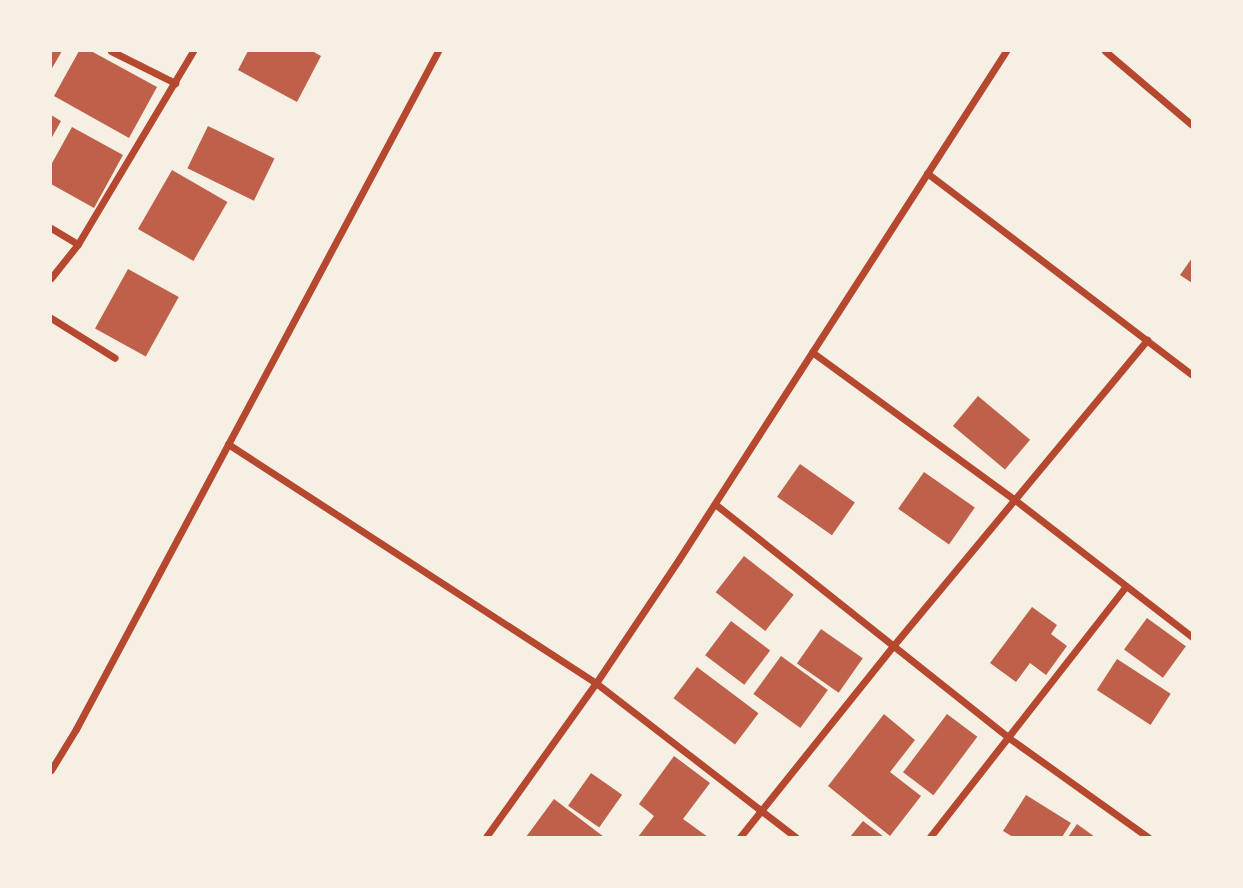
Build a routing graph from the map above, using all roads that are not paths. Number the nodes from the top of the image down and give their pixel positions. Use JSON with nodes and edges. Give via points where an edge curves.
{"nodes":[{"id":1,"x":111,"y":51,"type":"edge"},
{"id":2,"x":192,"y":51,"type":"edge"},
{"id":3,"x":438,"y":51,"type":"edge"},
{"id":4,"x":1006,"y":51,"type":"edge"},
{"id":5,"x":1105,"y":51,"type":"edge"},
{"id":6,"x":175,"y":83,"type":"junction"},
{"id":7,"x":1192,"y":125,"type":"edge"},
{"id":8,"x":927,"y":173,"type":"junction"},
{"id":9,"x":51,"y":228,"type":"edge"},
{"id":10,"x":78,"y":244,"type":"junction"},
{"id":11,"x":51,"y":278,"type":"edge"},
{"id":12,"x":51,"y":317,"type":"edge"},
{"id":13,"x":1147,"y":340,"type":"junction"},
{"id":14,"x":812,"y":352,"type":"junction"},
{"id":15,"x":115,"y":358,"type":"dead end"},
{"id":16,"x":1192,"y":374,"type":"edge"},
{"id":17,"x":228,"y":444,"type":"junction"},
{"id":18,"x":1015,"y":500,"type":"junction"},
{"id":19,"x":715,"y":504,"type":"junction"},
{"id":20,"x":1126,"y":586,"type":"junction"},
{"id":21,"x":1192,"y":637,"type":"edge"},
{"id":22,"x":893,"y":646,"type":"junction"},
{"id":23,"x":596,"y":683,"type":"junction"},
{"id":24,"x":1009,"y":738,"type":"junction"},
{"id":25,"x":51,"y":770,"type":"edge"},
{"id":26,"x":761,"y":811,"type":"junction"},
{"id":27,"x":486,"y":837,"type":"edge"},
{"id":28,"x":740,"y":837,"type":"edge"},
{"id":29,"x":795,"y":837,"type":"edge"},
{"id":30,"x":930,"y":837,"type":"edge"},
{"id":31,"x":1148,"y":837,"type":"edge"}],
"edges":[{"from":1,"to":6,"type":"street"},
{"from":2,"to":6,"type":"street"},
{"from":3,"to":17,"type":"street"},
{"from":4,"to":8,"type":"street"},
{"from":5,"to":7,"type":"street"},
{"from":6,"to":10,"type":"street"},
{"from":8,"to":13,"type":"street"},
{"from":8,"to":14,"type":"street"},
{"from":9,"to":10,"type":"street"},
{"from":10,"to":11,"type":"street"},
{"from":12,"to":15,"type":"street"},
{"from":13,"to":16,"type":"street"},
{"from":13,"to":18,"type":"street"},
{"from":14,"to":18,"type":"street"},
{"from":14,"to":19,"type":"street"},
{"from":17,"to":23,"type":"street"},
{"from":17,"to":25,"type":"street"},
{"from":18,"to":20,"type":"street"},
{"from":18,"to":22,"type":"street"},
{"from":19,"to":22,"type":"street"},
{"from":19,"to":23,"type":"street"},
{"from":20,"to":21,"type":"street"},
{"from":20,"to":24,"type":"street"},
{"from":22,"to":24,"type":"street"},
{"from":22,"to":26,"type":"street"},
{"from":23,"to":26,"type":"street"},
{"from":23,"to":27,"type":"street"},
{"from":24,"to":30,"type":"street"},
{"from":24,"to":31,"type":"street"},
{"from":26,"to":28,"type":"street"},
{"from":26,"to":29,"type":"street"}]}
